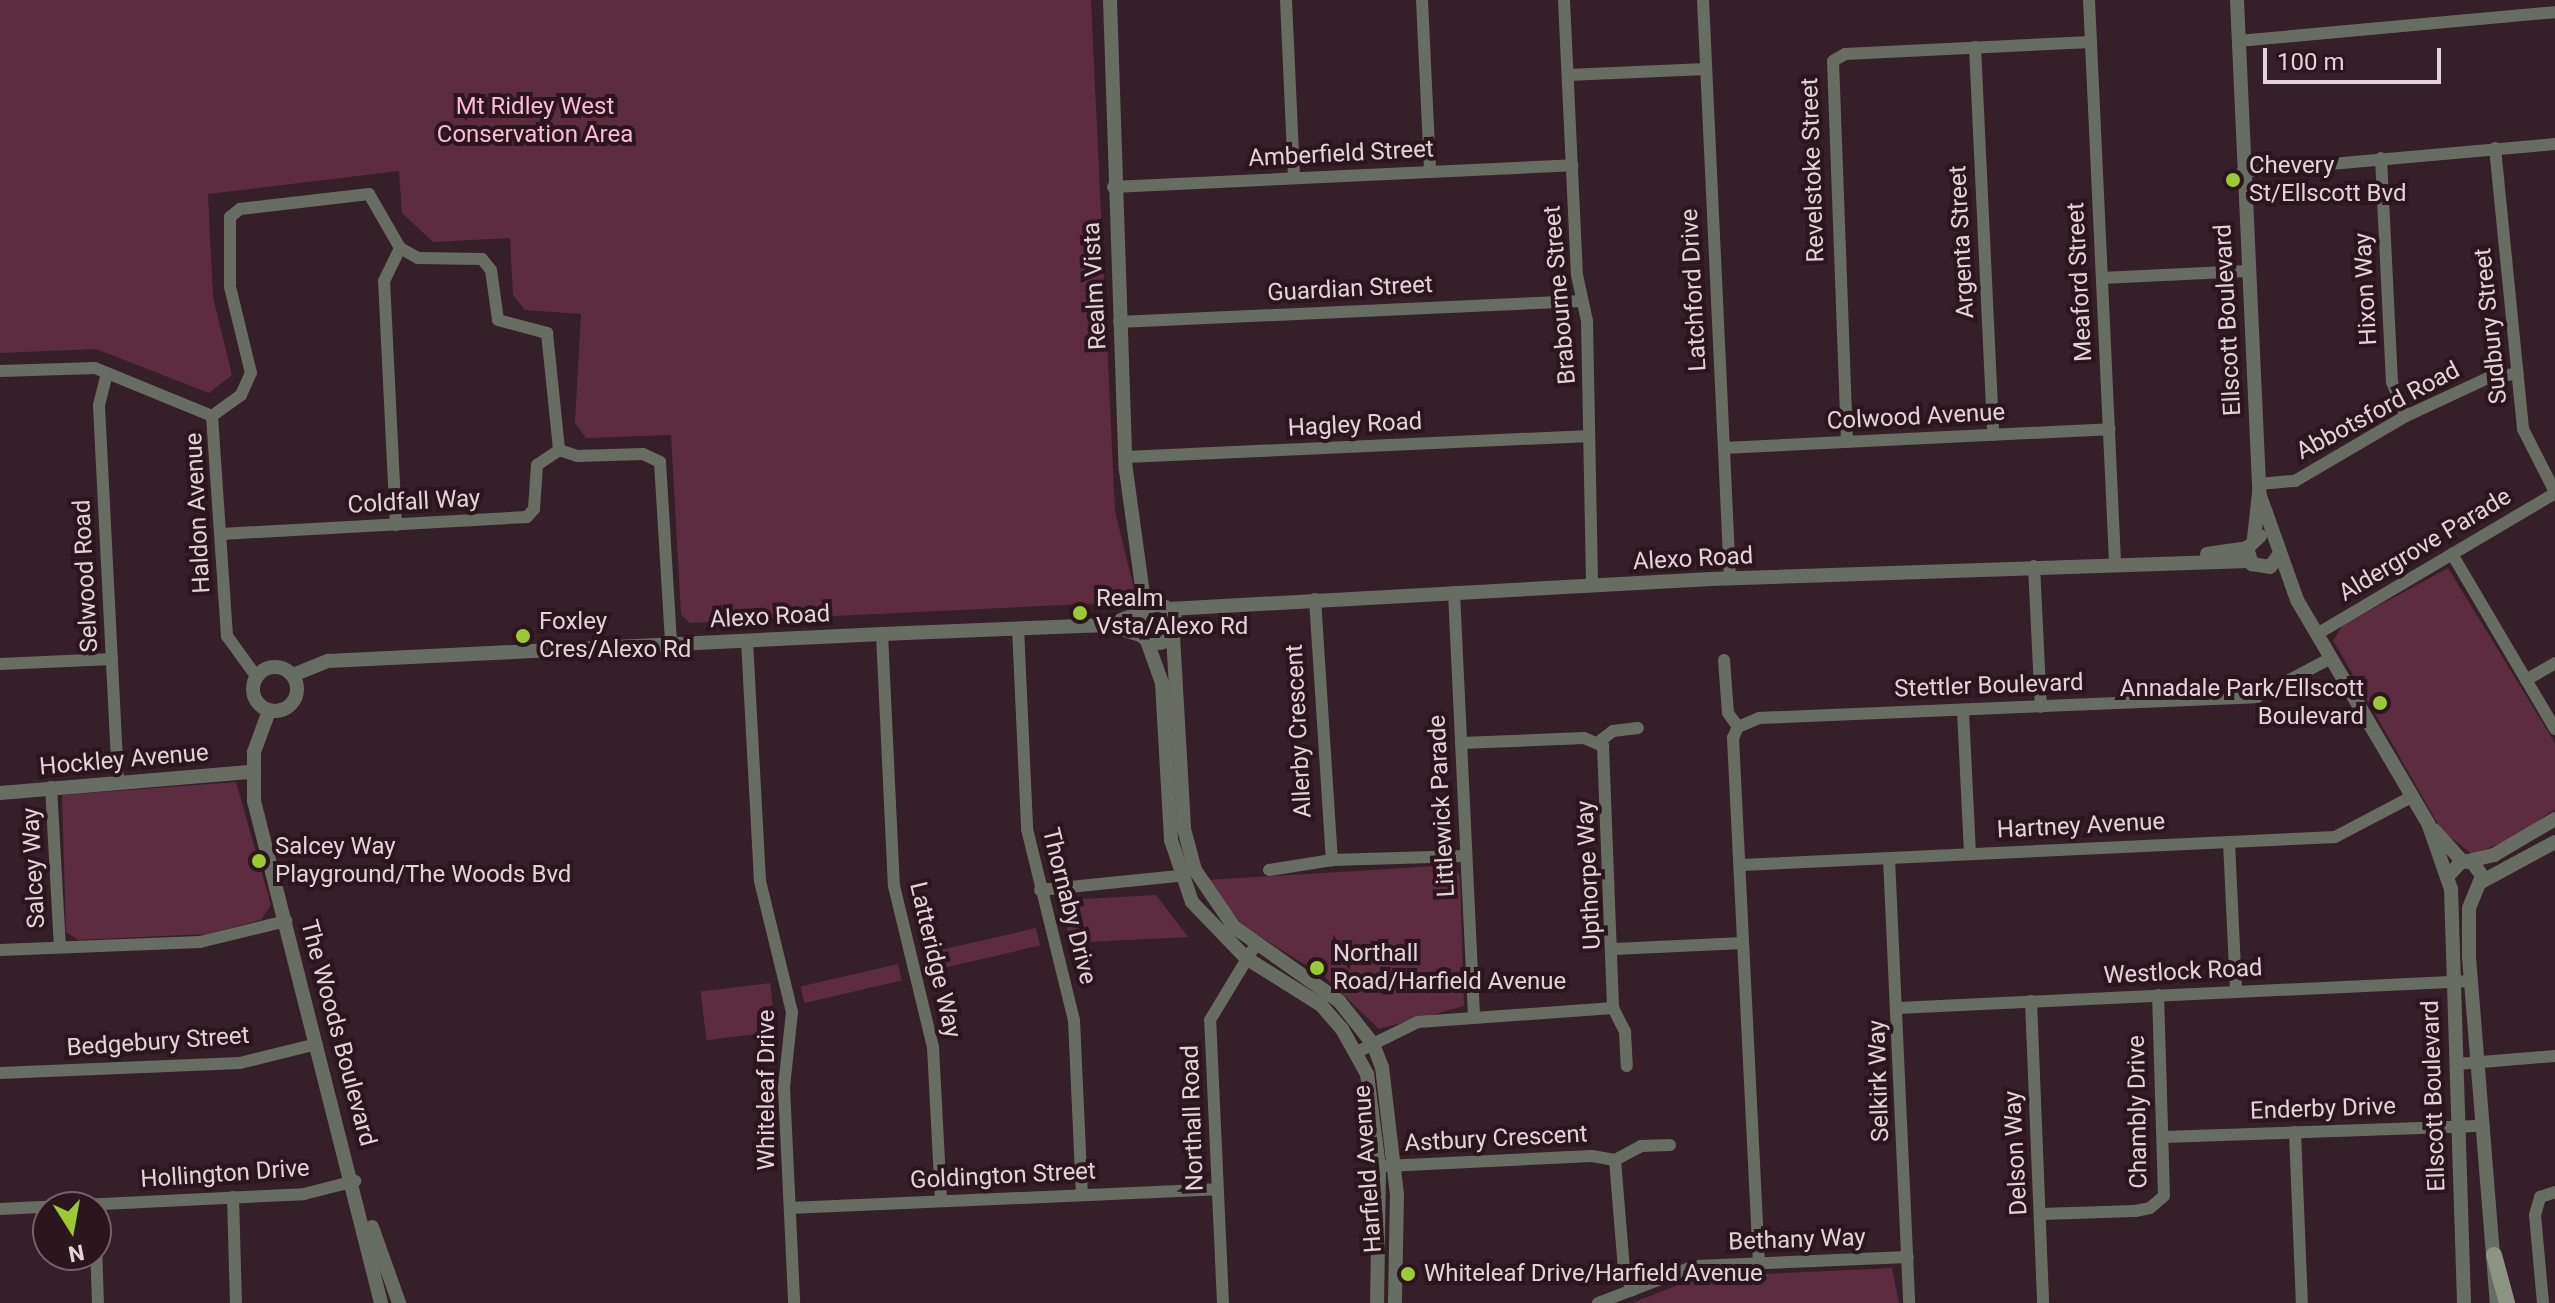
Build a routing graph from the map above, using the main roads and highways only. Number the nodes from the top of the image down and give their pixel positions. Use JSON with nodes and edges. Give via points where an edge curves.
{"nodes":[{"id":1,"x":2494,"y":1255,"type":"road end"},
{"id":2,"x":2507,"y":1303,"type":"edge"}],
"edges":[{"from":1,"to":2,"type":"main road"}]}
